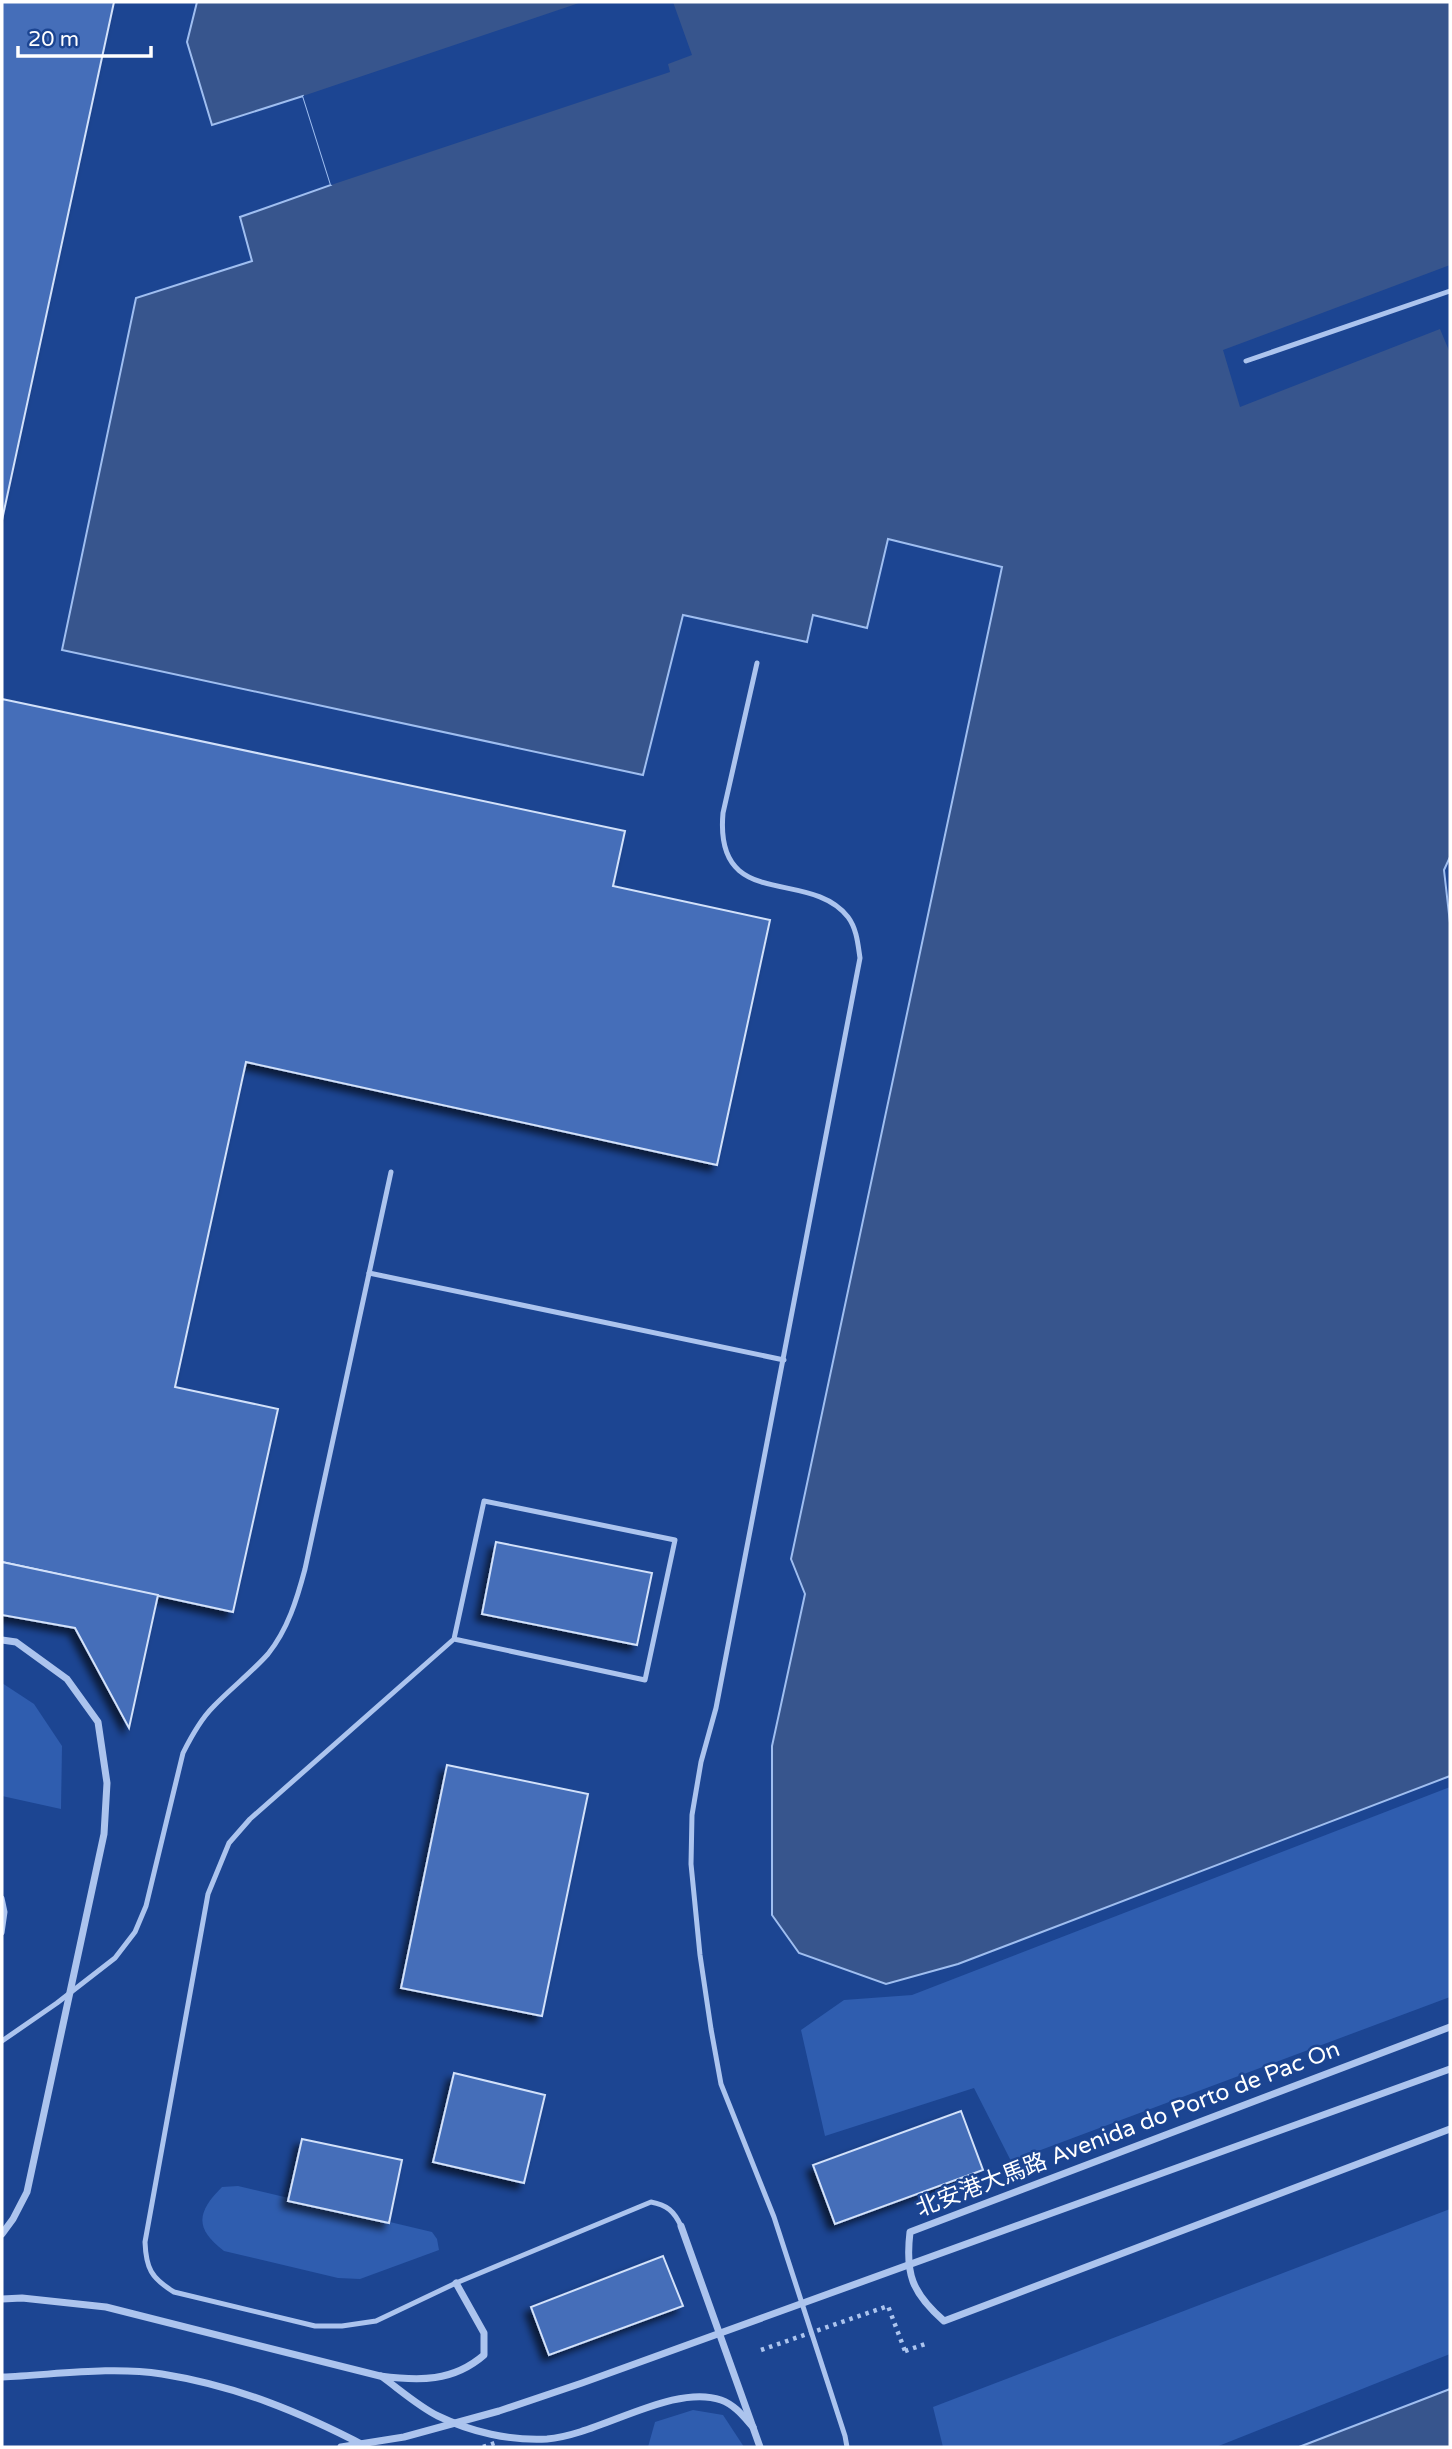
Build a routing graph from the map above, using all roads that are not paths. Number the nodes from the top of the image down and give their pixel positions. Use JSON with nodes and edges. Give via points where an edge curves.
{"nodes":[{"id":1,"x":1450,"y":291,"type":"edge"},
{"id":2,"x":1246,"y":361,"type":"dead end"},
{"id":3,"x":757,"y":663,"type":"dead end"},
{"id":4,"x":391,"y":1172,"type":"dead end"},
{"id":5,"x":369,"y":1273,"type":"junction"},
{"id":6,"x":783,"y":1360,"type":"junction"},
{"id":7,"x":454,"y":1639,"type":"junction"},
{"id":8,"x":2,"y":1640,"type":"edge"},
{"id":9,"x":2,"y":1898,"type":"edge"},
{"id":10,"x":2,"y":1933,"type":"edge"},
{"id":11,"x":1450,"y":2026,"type":"edge"},
{"id":12,"x":2,"y":2040,"type":"edge"},
{"id":13,"x":1450,"y":2069,"type":"edge"},
{"id":14,"x":1450,"y":2129,"type":"edge"},
{"id":15,"x":681,"y":2226,"type":"joint"},
{"id":16,"x":2,"y":2234,"type":"edge"},
{"id":17,"x":456,"y":2283,"type":"junction"},
{"id":18,"x":2,"y":2299,"type":"edge"},
{"id":19,"x":380,"y":2376,"type":"junction"},
{"id":20,"x":2,"y":2378,"type":"edge"},
{"id":21,"x":753,"y":2427,"type":"junction"},
{"id":22,"x":341,"y":2447,"type":"edge"},
{"id":23,"x":367,"y":2447,"type":"edge"},
{"id":24,"x":760,"y":2447,"type":"edge"},
{"id":25,"x":847,"y":2447,"type":"edge"}],
"edges":[{"from":1,"to":2,"type":"lane"},
{"from":3,"to":6,"type":"lane","via":[[723,813],[721,835],[728,857],[741,873],[763,883],[836,906],[849,918],[860,958]]},
{"from":4,"to":5,"type":"lane"},
{"from":5,"to":6,"type":"lane"},
{"from":5,"to":12,"type":"lane","via":[[305,1569],[285,1627],[268,1653],[212,1708],[183,1753],[146,1906],[135,1932],[115,1958]]},
{"from":6,"to":25,"type":"lane","via":[[716,1708],[701,1762],[692,1815],[691,1864],[700,1955],[722,2084],[774,2217]]},
{"from":7,"to":7,"type":"lane","via":[[645,1680],[675,1540],[484,1501]]},
{"from":7,"to":17,"type":"lane","via":[[250,1819],[229,1843],[208,1894],[145,2242],[146,2262],[158,2283],[174,2292],[315,2326],[376,2321]]},
{"from":8,"to":16,"type":"street","bridge":true,"via":[[16,1642],[66,1679],[98,1721],[107,1783],[104,1834],[27,2192]]},
{"from":9,"to":10,"type":"lane"},
{"from":11,"to":14,"type":"street","name":"北安港大馬路 Avenida do Porto de Pac On","via":[[909,2232],[911,2281],[924,2304],[944,2321]]},
{"from":13,"to":22,"type":"street","bridge":true,"via":[[582,2383],[416,2434]]},
{"from":15,"to":17,"type":"lane","via":[[666,2204],[651,2202]]},
{"from":15,"to":21,"type":"street"},
{"from":17,"to":19,"type":"street","via":[[484,2333],[484,2355],[448,2375]]},
{"from":18,"to":19,"type":"street","via":[[106,2307]]},
{"from":19,"to":21,"type":"street","via":[[437,2415],[490,2435],[548,2439],[672,2400],[702,2396],[723,2400]]},
{"from":20,"to":23,"type":"street","via":[[109,2371],[160,2374],[278,2404]]},
{"from":21,"to":24,"type":"street"}]}
